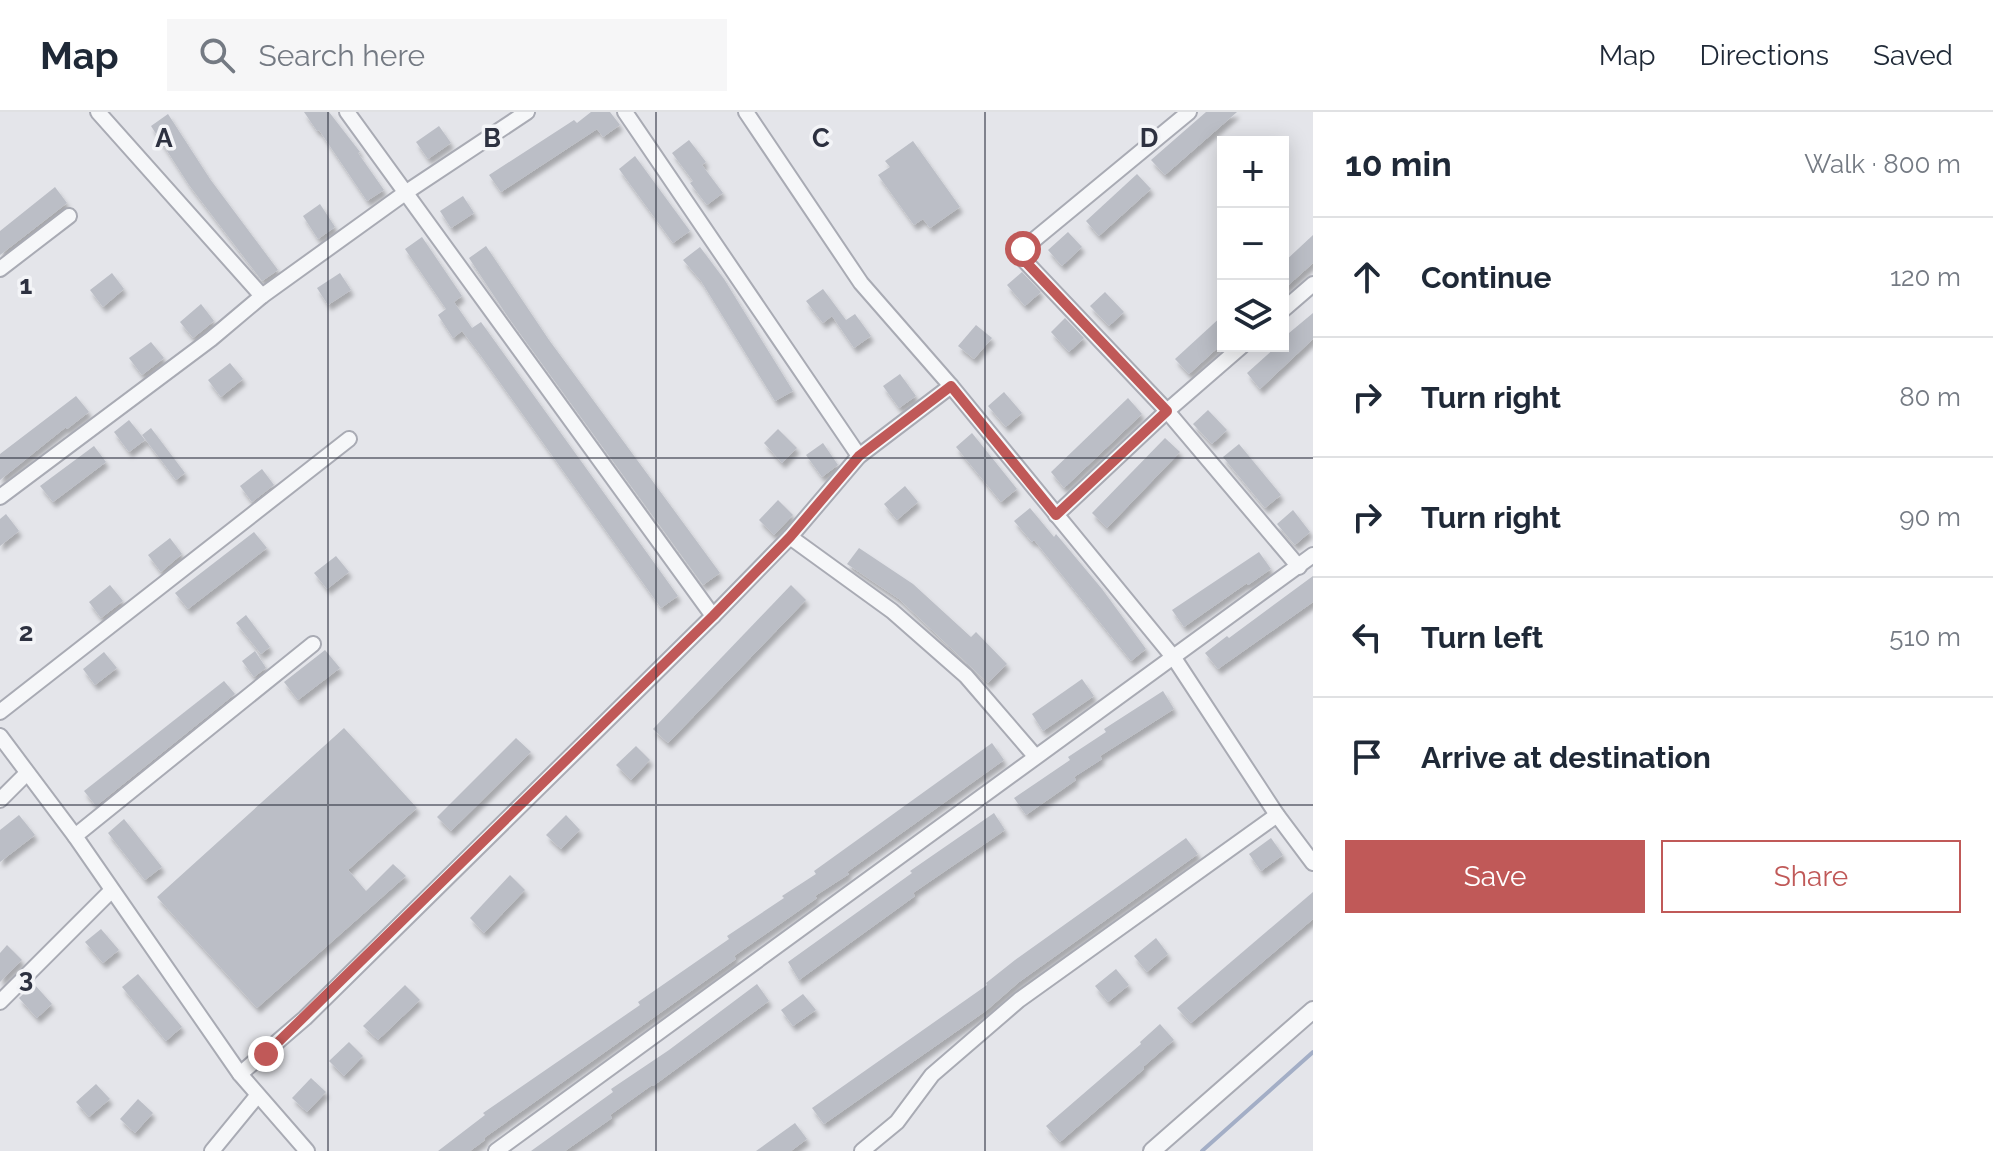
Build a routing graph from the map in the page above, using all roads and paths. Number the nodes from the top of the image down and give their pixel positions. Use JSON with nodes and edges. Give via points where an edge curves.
{"nodes":[{"id":1,"x":98,"y":112,"type":"edge"},
{"id":2,"x":347,"y":112,"type":"edge"},
{"id":3,"x":527,"y":112,"type":"edge"},
{"id":4,"x":625,"y":112,"type":"edge"},
{"id":5,"x":746,"y":112,"type":"edge"},
{"id":6,"x":1189,"y":112,"type":"edge"},
{"id":7,"x":405,"y":193,"type":"junction"},
{"id":8,"x":69,"y":216,"type":"dead end"},
{"id":9,"x":0,"y":269,"type":"edge"},
{"id":10,"x":1313,"y":284,"type":"edge"},
{"id":11,"x":262,"y":296,"type":"junction"},
{"id":12,"x":1289,"y":305,"type":"edge"},
{"id":13,"x":1235,"y":352,"type":"edge"},
{"id":14,"x":951,"y":386,"type":"junction"},
{"id":15,"x":1167,"y":411,"type":"junction"},
{"id":16,"x":349,"y":439,"type":"dead end"},
{"id":17,"x":859,"y":456,"type":"junction"},
{"id":18,"x":0,"y":497,"type":"edge"},
{"id":19,"x":1056,"y":515,"type":"junction"},
{"id":20,"x":790,"y":537,"type":"junction"},
{"id":21,"x":1313,"y":555,"type":"edge"},
{"id":22,"x":1299,"y":567,"type":"junction"},
{"id":23,"x":713,"y":616,"type":"junction"},
{"id":24,"x":313,"y":644,"type":"dead end"},
{"id":25,"x":1174,"y":658,"type":"junction"},
{"id":26,"x":0,"y":712,"type":"edge"},
{"id":27,"x":0,"y":736,"type":"edge"},
{"id":28,"x":1035,"y":756,"type":"junction"},
{"id":29,"x":27,"y":773,"type":"junction"},
{"id":30,"x":0,"y":800,"type":"edge"},
{"id":31,"x":1277,"y":815,"type":"junction"},
{"id":32,"x":75,"y":836,"type":"junction"},
{"id":33,"x":1313,"y":863,"type":"edge"},
{"id":34,"x":111,"y":891,"type":"junction"},
{"id":35,"x":0,"y":1002,"type":"edge"},
{"id":36,"x":1313,"y":1010,"type":"edge"},
{"id":37,"x":240,"y":1074,"type":"junction"},
{"id":38,"x":257,"y":1096,"type":"junction"},
{"id":39,"x":212,"y":1151,"type":"edge"},
{"id":40,"x":307,"y":1151,"type":"edge"},
{"id":41,"x":496,"y":1151,"type":"edge"},
{"id":42,"x":862,"y":1151,"type":"edge"},
{"id":43,"x":1152,"y":1151,"type":"edge"}],
"edges":[{"from":1,"to":11,"type":"street"},
{"from":2,"to":7,"type":"street"},
{"from":3,"to":7,"type":"street"},
{"from":4,"to":17,"type":"street"},
{"from":5,"to":14,"type":"street","via":[[861,283]]},
{"from":6,"to":15,"type":"street","via":[[1023,249],[1022,258]]},
{"from":7,"to":11,"type":"street"},
{"from":7,"to":23,"type":"street"},
{"from":8,"to":9,"type":"street"},
{"from":10,"to":12,"type":"street"},
{"from":11,"to":18,"type":"street"},
{"from":13,"to":15,"type":"street"},
{"from":14,"to":17,"type":"street"},
{"from":14,"to":19,"type":"street"},
{"from":15,"to":19,"type":"street"},
{"from":15,"to":22,"type":"street"},
{"from":16,"to":26,"type":"street"},
{"from":17,"to":20,"type":"street"},
{"from":19,"to":25,"type":"street"},
{"from":20,"to":23,"type":"street"},
{"from":20,"to":28,"type":"street","via":[[892,611],[966,676]]},
{"from":21,"to":22,"type":"street"},
{"from":22,"to":25,"type":"street"},
{"from":23,"to":37,"type":"street","via":[[305,1018]]},
{"from":24,"to":32,"type":"street"},
{"from":25,"to":28,"type":"street"},
{"from":25,"to":31,"type":"street"},
{"from":27,"to":29,"type":"street"},
{"from":28,"to":41,"type":"street"},
{"from":29,"to":30,"type":"street"},
{"from":29,"to":32,"type":"street"},
{"from":31,"to":33,"type":"street"},
{"from":31,"to":42,"type":"street","via":[[1019,1000],[932,1075],[897,1122]]},
{"from":32,"to":34,"type":"street"},
{"from":34,"to":35,"type":"street"},
{"from":34,"to":37,"type":"street"},
{"from":36,"to":43,"type":"street"},
{"from":37,"to":38,"type":"street"},
{"from":38,"to":39,"type":"street"},
{"from":38,"to":40,"type":"street"}]}
